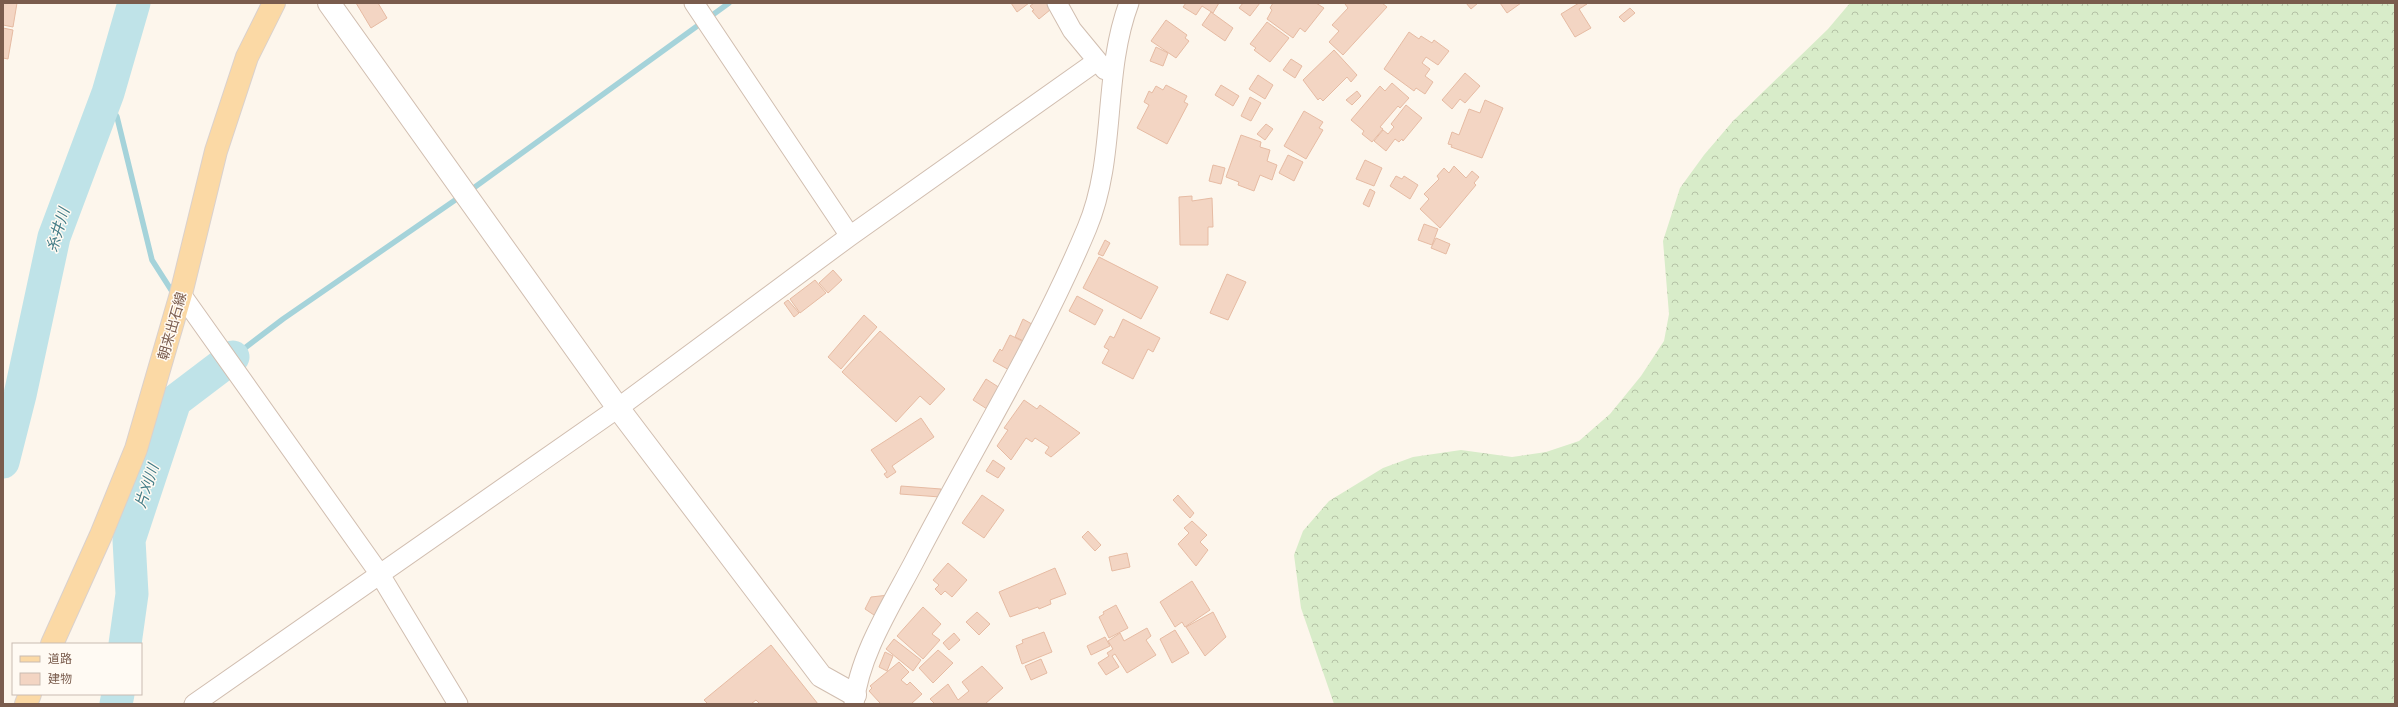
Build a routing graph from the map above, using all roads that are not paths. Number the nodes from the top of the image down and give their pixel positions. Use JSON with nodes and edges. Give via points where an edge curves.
{"nodes":[{"id":1,"x":274,"y":3,"type":"edge"},
{"id":2,"x":329,"y":3,"type":"edge"},
{"id":3,"x":694,"y":3,"type":"edge"},
{"id":4,"x":1057,"y":3,"type":"edge"},
{"id":5,"x":1129,"y":3,"type":"edge"},
{"id":6,"x":1097,"y":61,"type":"junction"},
{"id":7,"x":1113,"y":80,"type":"junction"},
{"id":8,"x":850,"y":236,"type":"junction"},
{"id":9,"x":181,"y":294,"type":"junction"},
{"id":10,"x":618,"y":408,"type":"junction"},
{"id":11,"x":379,"y":573,"type":"junction"},
{"id":12,"x":52,"y":643,"type":"edge"},
{"id":13,"x":854,"y":700,"type":"edge"},
{"id":14,"x":194,"y":704,"type":"edge"},
{"id":15,"x":458,"y":704,"type":"edge"}],
"edges":[{"from":1,"to":9,"type":"main road","name":"朝来出石線","via":[[247,58],[216,151]]},
{"from":2,"to":10,"type":"street"},
{"from":3,"to":8,"type":"street"},
{"from":4,"to":6,"type":"street","via":[[1072,30]]},
{"from":5,"to":7,"type":"street"},
{"from":6,"to":7,"type":"street"},
{"from":6,"to":8,"type":"street"},
{"from":7,"to":13,"type":"street","via":[[1102,179],[1088,226],[1034,342],[871,645]]},
{"from":8,"to":10,"type":"street"},
{"from":9,"to":11,"type":"street"},
{"from":9,"to":12,"type":"main road","name":"朝来出石線","via":[[136,449]]},
{"from":10,"to":11,"type":"street"},
{"from":10,"to":13,"type":"street","via":[[821,676]]},
{"from":11,"to":14,"type":"street"},
{"from":11,"to":15,"type":"street"}]}
